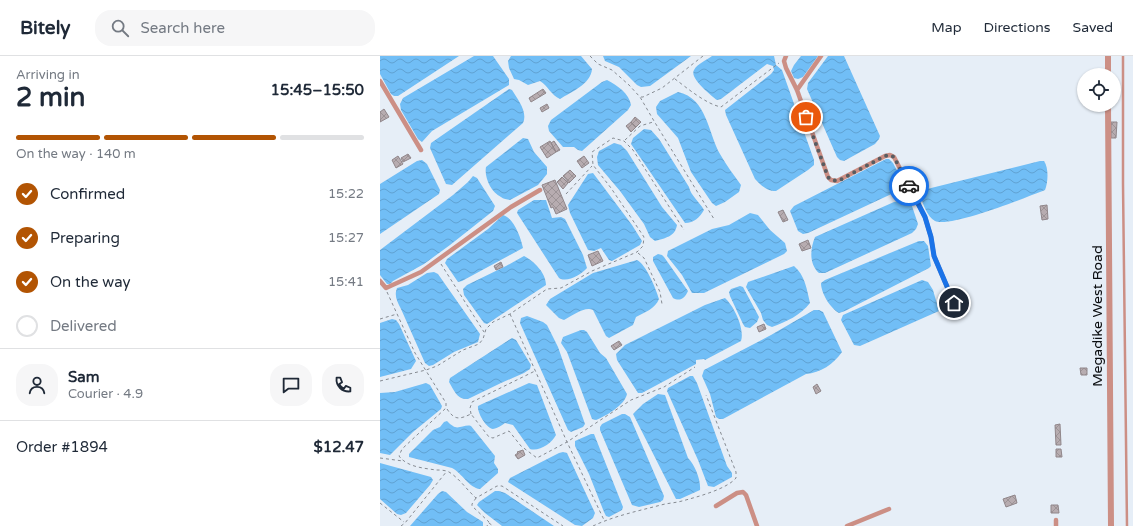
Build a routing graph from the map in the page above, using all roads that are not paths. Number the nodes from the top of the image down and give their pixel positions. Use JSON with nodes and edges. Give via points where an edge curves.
{"nodes":[{"id":1,"x":786,"y":56,"type":"edge"},
{"id":2,"x":821,"y":56,"type":"edge"},
{"id":3,"x":1108,"y":56,"type":"edge"},
{"id":4,"x":1123,"y":56,"type":"edge"},
{"id":5,"x":1108,"y":68,"type":"edge"},
{"id":6,"x":380,"y":81,"type":"edge"},
{"id":7,"x":797,"y":90,"type":"junction"},
{"id":8,"x":1108,"y":112,"type":"edge"},
{"id":9,"x":421,"y":150,"type":"dead end"},
{"id":10,"x":540,"y":190,"type":"dead end"},
{"id":11,"x":380,"y":282,"type":"edge"},
{"id":12,"x":954,"y":303,"type":"dead end"},
{"id":13,"x":716,"y":506,"type":"dead end"},
{"id":14,"x":889,"y":509,"type":"dead end"},
{"id":15,"x":1056,"y":520,"type":"dead end"},
{"id":16,"x":757,"y":526,"type":"edge"},
{"id":17,"x":847,"y":526,"type":"edge"},
{"id":18,"x":1056,"y":526,"type":"edge"},
{"id":19,"x":1111,"y":526,"type":"edge"},
{"id":20,"x":1126,"y":526,"type":"edge"}],
"edges":[{"from":1,"to":7,"type":"street","via":[[786,68]]},
{"from":2,"to":7,"type":"street"},
{"from":3,"to":5,"type":"street"},
{"from":4,"to":20,"type":"lane"},
{"from":6,"to":9,"type":"street"},
{"from":7,"to":12,"type":"street","via":[[831,180],[838,181],[885,156],[894,157],[925,217],[934,256]]},
{"from":8,"to":19,"type":"street","name":"Megadike West Road"},
{"from":10,"to":11,"type":"street","via":[[511,207],[421,272],[386,288]]},
{"from":13,"to":16,"type":"street","via":[[742,492],[746,495]]},
{"from":14,"to":17,"type":"street"},
{"from":15,"to":18,"type":"street"}]}
